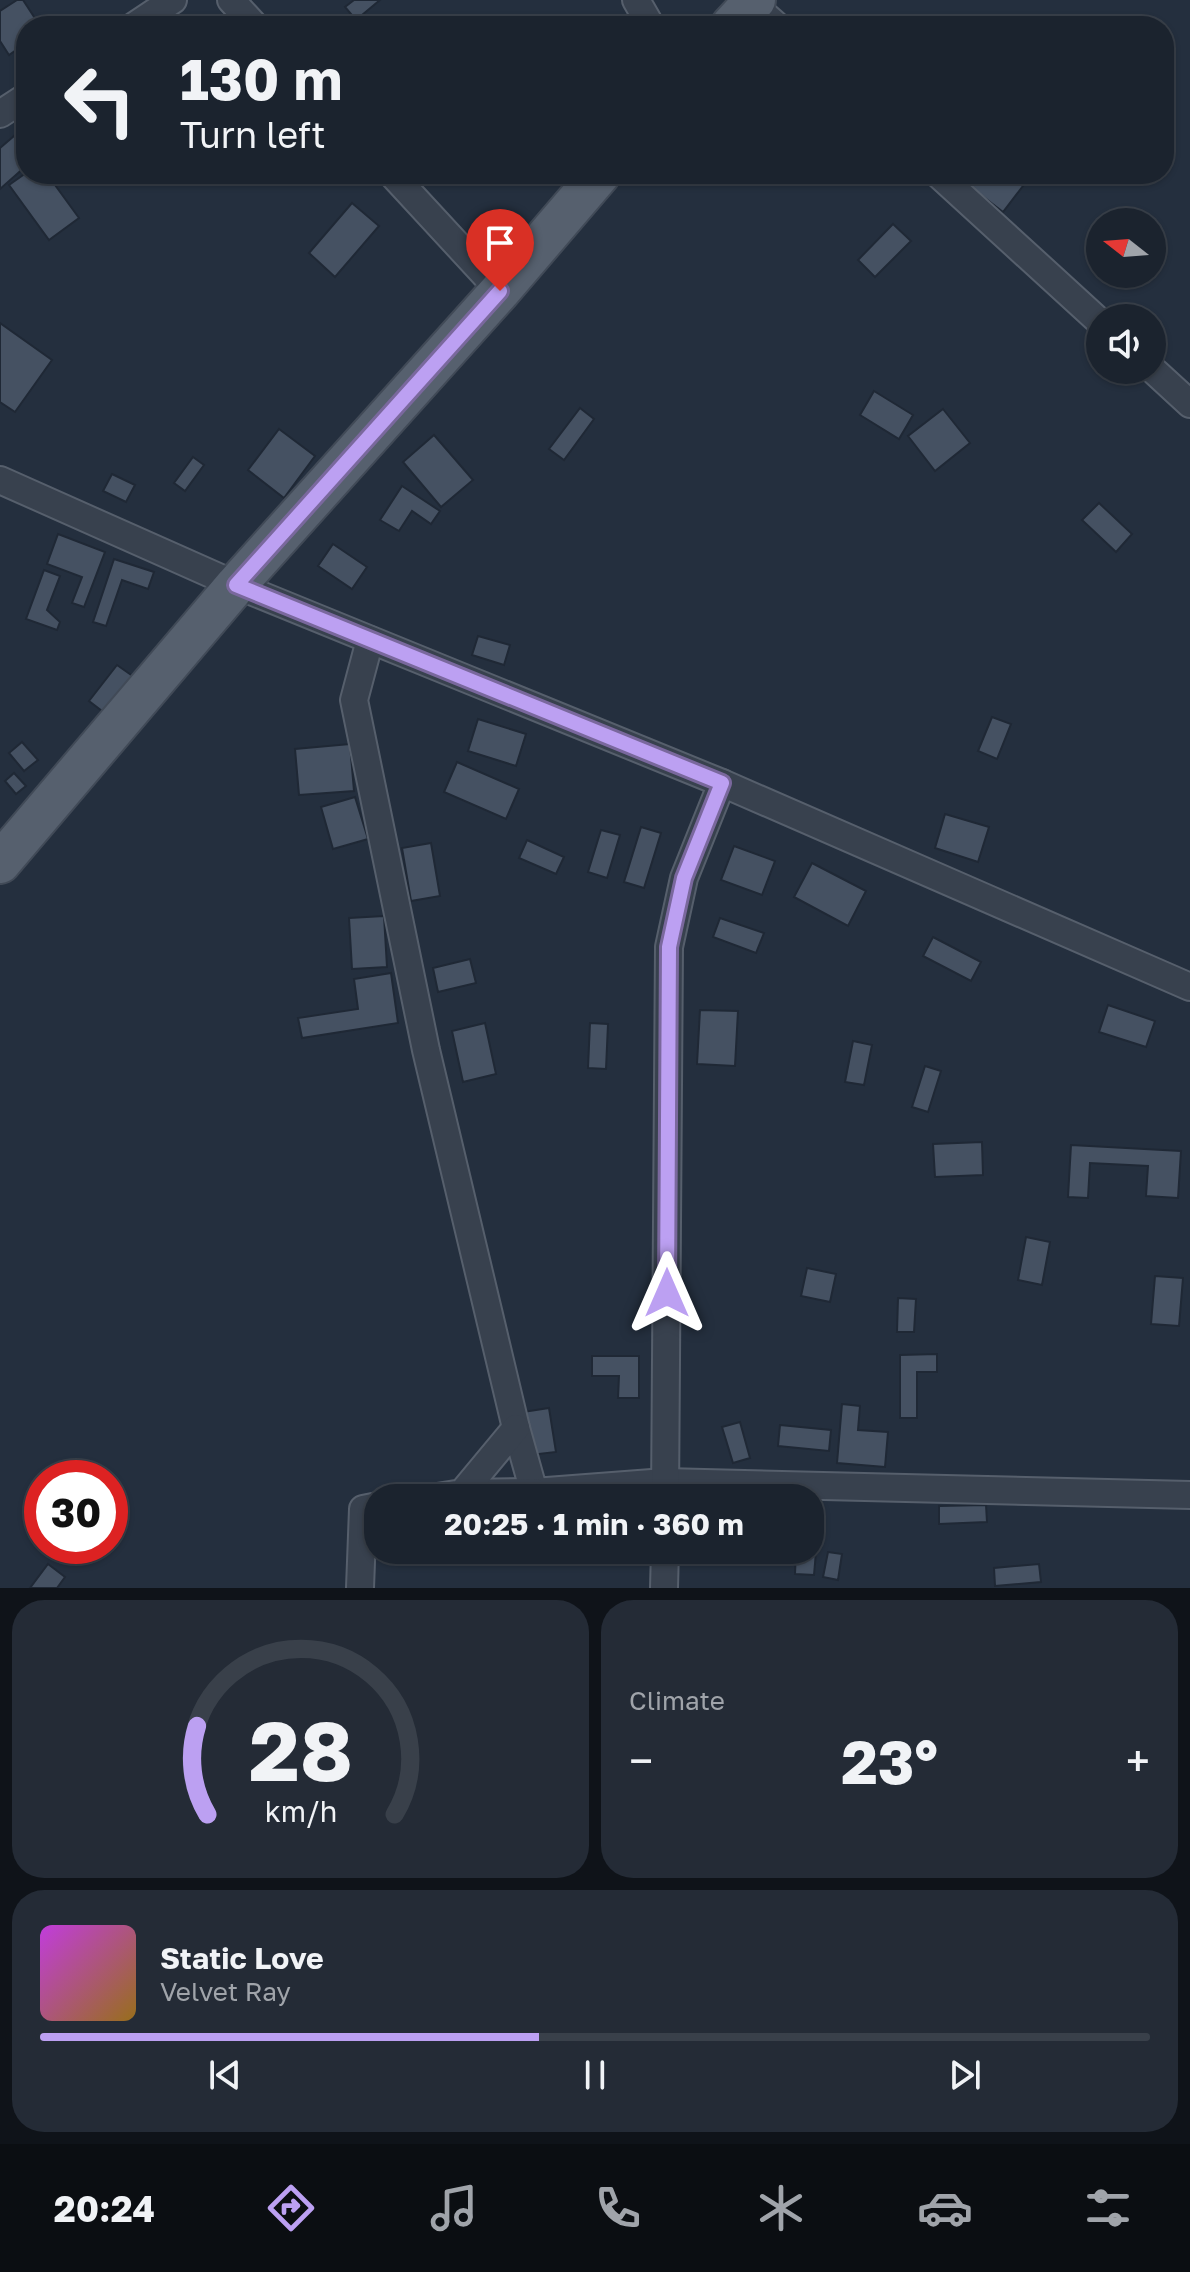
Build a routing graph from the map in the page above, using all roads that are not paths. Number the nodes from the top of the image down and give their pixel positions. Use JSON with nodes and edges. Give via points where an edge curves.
{"nodes":[{"id":1,"x":173,"y":0,"type":"edge"},
{"id":2,"x":231,"y":0,"type":"edge"},
{"id":3,"x":149,"y":16,"type":"edge"},
{"id":4,"x":246,"y":16,"type":"edge"},
{"id":5,"x":401,"y":184,"type":"edge"},
{"id":6,"x":591,"y":184,"type":"edge"},
{"id":7,"x":949,"y":184,"type":"edge"},
{"id":8,"x":500,"y":291,"type":"junction"},
{"id":9,"x":1086,"y":309,"type":"edge"},
{"id":10,"x":1166,"y":382,"type":"edge"},
{"id":11,"x":1190,"y":404,"type":"edge"},
{"id":12,"x":0,"y":480,"type":"edge"},
{"id":13,"x":236,"y":585,"type":"junction"},
{"id":14,"x":370,"y":640,"type":"junction"},
{"id":15,"x":722,"y":783,"type":"junction"},
{"id":16,"x":0,"y":863,"type":"edge"},
{"id":17,"x":1190,"y":987,"type":"edge"},
{"id":18,"x":516,"y":1428,"type":"junction"},
{"id":19,"x":469,"y":1484,"type":"edge"},
{"id":20,"x":532,"y":1484,"type":"edge"},
{"id":21,"x":665,"y":1484,"type":"edge"},
{"id":22,"x":824,"y":1492,"type":"edge"},
{"id":23,"x":1190,"y":1495,"type":"edge"},
{"id":24,"x":364,"y":1509,"type":"edge"},
{"id":25,"x":665,"y":1564,"type":"edge"},
{"id":26,"x":360,"y":1588,"type":"edge"},
{"id":27,"x":664,"y":1588,"type":"edge"}],
"edges":[{"from":1,"to":3,"type":"street"},
{"from":2,"to":4,"type":"street"},
{"from":5,"to":8,"type":"street"},
{"from":6,"to":8,"type":"main road"},
{"from":7,"to":9,"type":"street"},
{"from":8,"to":13,"type":"main road"},
{"from":10,"to":11,"type":"street"},
{"from":12,"to":13,"type":"street"},
{"from":13,"to":14,"type":"street"},
{"from":13,"to":16,"type":"main road"},
{"from":14,"to":15,"type":"street"},
{"from":14,"to":18,"type":"street","via":[[354,700],[426,1050]]},
{"from":15,"to":17,"type":"street"},
{"from":15,"to":21,"type":"street","via":[[684,878],[669,947]]},
{"from":18,"to":19,"type":"street"},
{"from":18,"to":20,"type":"street"},
{"from":22,"to":23,"type":"street"},
{"from":24,"to":26,"type":"street"},
{"from":25,"to":27,"type":"street"}]}
